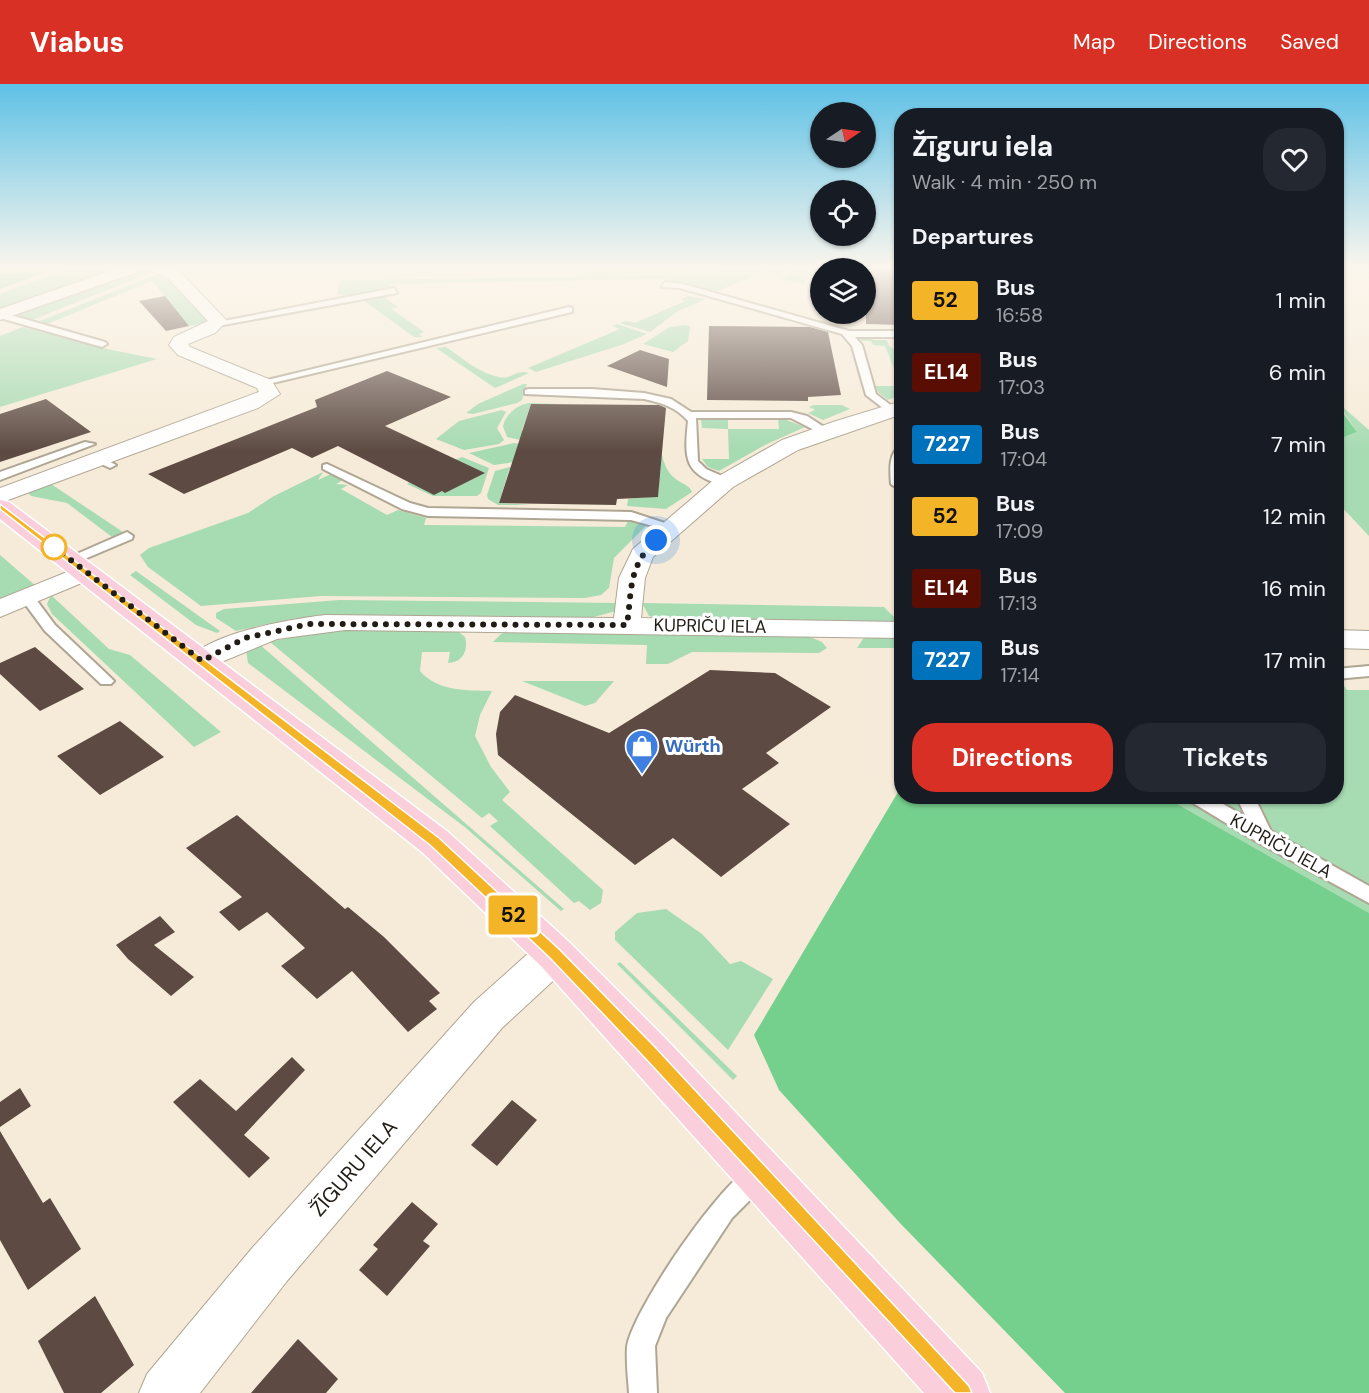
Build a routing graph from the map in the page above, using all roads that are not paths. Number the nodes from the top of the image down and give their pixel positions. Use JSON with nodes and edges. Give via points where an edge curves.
{"nodes":[{"id":1,"x":46,"y":328,"type":"edge"},
{"id":2,"x":207,"y":328,"type":"edge"},
{"id":3,"x":495,"y":328,"type":"edge"},
{"id":4,"x":835,"y":328,"type":"edge"},
{"id":5,"x":849,"y":334,"type":"junction"},
{"id":6,"x":894,"y":334,"type":"edge"},
{"id":7,"x":407,"y":339,"type":"dead end"},
{"id":8,"x":102,"y":344,"type":"dead end"},
{"id":9,"x":418,"y":347,"type":"junction"},
{"id":10,"x":260,"y":382,"type":"junction"},
{"id":11,"x":529,"y":392,"type":"dead end"},
{"id":12,"x":894,"y":407,"type":"edge"},
{"id":13,"x":894,"y":410,"type":"edge"},
{"id":14,"x":691,"y":415,"type":"junction"},
{"id":15,"x":824,"y":431,"type":"junction"},
{"id":16,"x":99,"y":456,"type":"junction"},
{"id":17,"x":327,"y":467,"type":"dead end"},
{"id":18,"x":0,"y":476,"type":"edge"},
{"id":19,"x":725,"y":482,"type":"junction"},
{"id":20,"x":0,"y":496,"type":"edge"},
{"id":21,"x":0,"y":507,"type":"edge"},
{"id":22,"x":670,"y":527,"type":"junction"},
{"id":23,"x":128,"y":536,"type":"dead end"},
{"id":24,"x":78,"y":566,"type":"junction"},
{"id":25,"x":27,"y":597,"type":"junction"},
{"id":26,"x":0,"y":609,"type":"edge"},
{"id":27,"x":627,"y":625,"type":"junction"},
{"id":28,"x":894,"y":630,"type":"edge"},
{"id":29,"x":202,"y":661,"type":"junction"},
{"id":30,"x":1369,"y":671,"type":"edge"},
{"id":31,"x":1344,"y":673,"type":"edge"},
{"id":32,"x":106,"y":681,"type":"dead end"},
{"id":33,"x":1208,"y":804,"type":"edge"},
{"id":34,"x":1249,"y":804,"type":"edge"},
{"id":35,"x":1266,"y":838,"type":"junction"},
{"id":36,"x":1369,"y":895,"type":"edge"},
{"id":37,"x":555,"y":954,"type":"junction"},
{"id":38,"x":760,"y":1172,"type":"junction"},
{"id":39,"x":166,"y":1393,"type":"edge"},
{"id":40,"x":643,"y":1393,"type":"edge"},
{"id":41,"x":962,"y":1393,"type":"edge"}],
"edges":[{"from":1,"to":8,"type":"lane"},
{"from":2,"to":10,"type":"street","via":[[178,345],[184,351]]},
{"from":3,"to":9,"type":"lane"},
{"from":4,"to":5,"type":"lane"},
{"from":5,"to":6,"type":"lane"},
{"from":5,"to":12,"type":"lane","via":[[857,345],[872,395]]},
{"from":7,"to":9,"type":"lane"},
{"from":9,"to":10,"type":"lane"},
{"from":10,"to":16,"type":"street","via":[[270,389],[264,399]]},
{"from":11,"to":14,"type":"lane","via":[[635,393],[667,402]]},
{"from":13,"to":15,"type":"street"},
{"from":14,"to":15,"type":"lane","via":[[790,415]]},
{"from":14,"to":19,"type":"lane","via":[[690,459],[702,472]]},
{"from":15,"to":19,"type":"street","via":[[790,445]]},
{"from":16,"to":18,"type":"lane"},
{"from":16,"to":20,"type":"street"},
{"from":17,"to":22,"type":"lane","via":[[406,506],[428,512],[631,516]]},
{"from":19,"to":22,"type":"street"},
{"from":21,"to":24,"type":"main road"},
{"from":22,"to":27,"type":"street","via":[[635,566]]},
{"from":23,"to":24,"type":"lane"},
{"from":24,"to":25,"type":"street"},
{"from":24,"to":29,"type":"main road"},
{"from":25,"to":26,"type":"street"},
{"from":25,"to":32,"type":"lane","via":[[50,628]]},
{"from":27,"to":28,"type":"street","name":"KUPRIČU IELA"},
{"from":27,"to":29,"type":"street","name":"KUPRIČU IELA","via":[[309,624],[245,638]]},
{"from":29,"to":37,"type":"main road","via":[[435,842]]},
{"from":30,"to":31,"type":"lane"},
{"from":33,"to":35,"type":"lane","name":"KUPRIČU IELA"},
{"from":34,"to":35,"type":"lane"},
{"from":35,"to":36,"type":"lane","name":"KUPRIČU IELA"},
{"from":37,"to":38,"type":"main road"},
{"from":37,"to":39,"type":"street","name":"ŽĪGURU IELA","via":[[488,1015],[270,1264]]},
{"from":38,"to":40,"type":"lane","via":[[723,1209],[657,1309],[641,1346]]},
{"from":38,"to":41,"type":"main road"}]}
